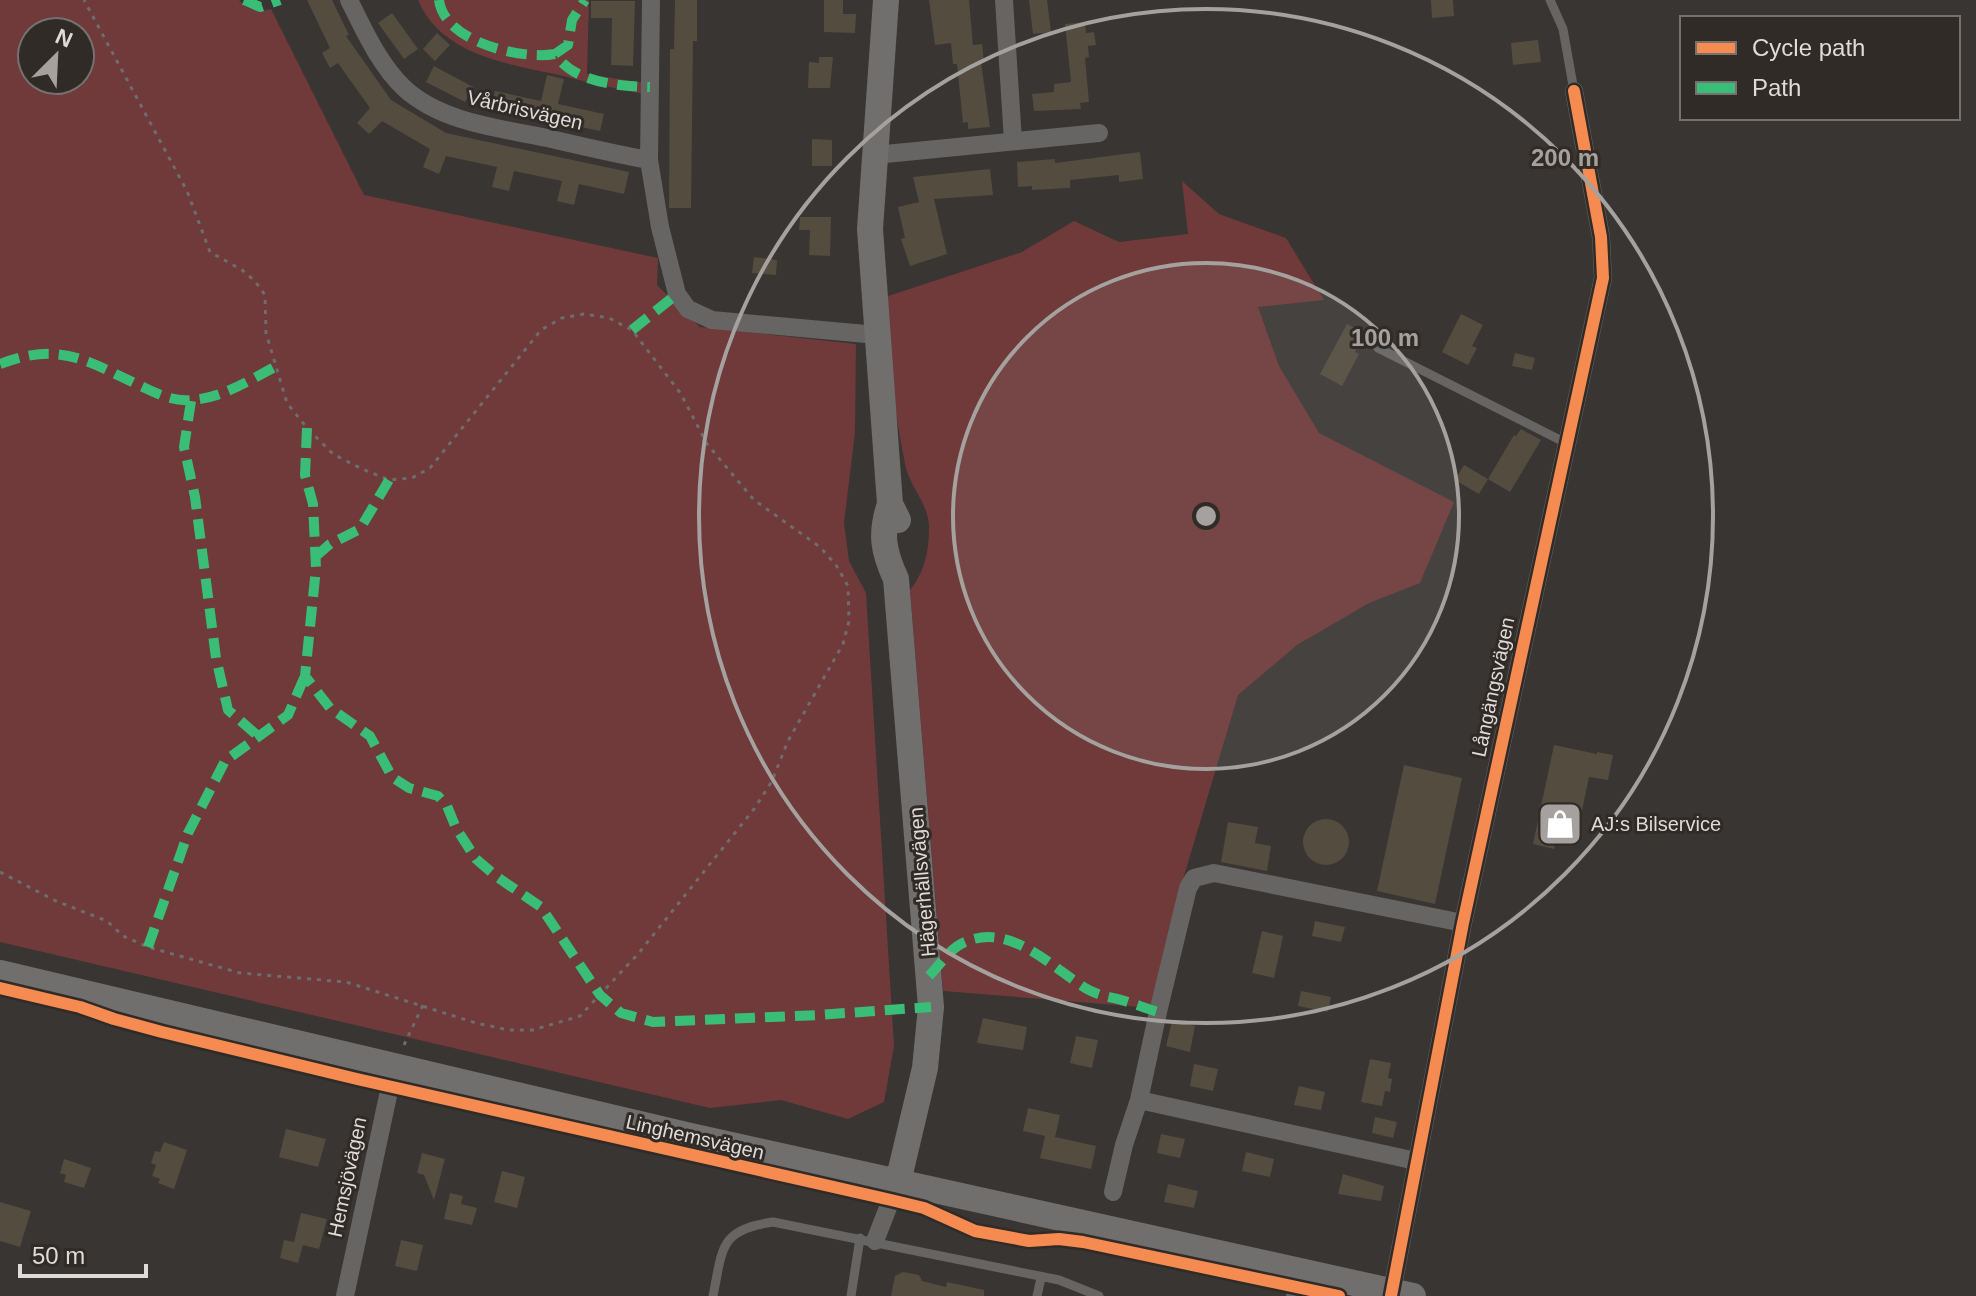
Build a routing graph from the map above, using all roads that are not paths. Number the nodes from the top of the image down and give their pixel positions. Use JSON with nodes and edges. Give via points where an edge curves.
{"nodes":[{"id":1,"x":349,"y":0,"type":"edge"},
{"id":2,"x":651,"y":0,"type":"edge"},
{"id":3,"x":886,"y":0,"type":"edge"},
{"id":4,"x":1004,"y":0,"type":"edge"},
{"id":5,"x":1550,"y":0,"type":"edge"},
{"id":6,"x":1574,"y":91,"type":"joint"},
{"id":7,"x":1099,"y":133,"type":"dead end"},
{"id":8,"x":1013,"y":141,"type":"junction"},
{"id":9,"x":875,"y":155,"type":"junction"},
{"id":10,"x":649,"y":160,"type":"junction"},
{"id":11,"x":877,"y":335,"type":"junction"},
{"id":12,"x":1378,"y":348,"type":"dead end"},
{"id":13,"x":1566,"y":443,"type":"junction"},
{"id":14,"x":1463,"y":923,"type":"junction"},
{"id":15,"x":0,"y":973,"type":"edge"},
{"id":16,"x":394,"y":1068,"type":"junction"},
{"id":17,"x":1139,"y":1100,"type":"junction"},
{"id":18,"x":1416,"y":1161,"type":"junction"},
{"id":19,"x":898,"y":1182,"type":"junction"},
{"id":20,"x":1113,"y":1192,"type":"dead end"},
{"id":21,"x":867,"y":1240,"type":"junction"},
{"id":22,"x":1041,"y":1278,"type":"junction"},
{"id":23,"x":1298,"y":1283,"type":"edge"},
{"id":24,"x":1402,"y":1294,"type":"edge"},
{"id":25,"x":345,"y":1296,"type":"edge"},
{"id":26,"x":713,"y":1296,"type":"edge"},
{"id":27,"x":851,"y":1296,"type":"edge"},
{"id":28,"x":1037,"y":1296,"type":"edge"},
{"id":29,"x":1099,"y":1296,"type":"edge"}],
"edges":[{"from":1,"to":10,"type":"street","name":"Vårbrisvägen","via":[[392,74],[430,104],[482,125]]},
{"from":2,"to":10,"type":"street"},
{"from":3,"to":9,"type":"main road","name":"Hägerhällsvägen"},
{"from":4,"to":8,"type":"street"},
{"from":5,"to":6,"type":"lane","name":"Långängsvägen","via":[[1563,29]]},
{"from":6,"to":13,"type":"street","name":"Långängsvägen","via":[[1603,257],[1600,295]]},
{"from":7,"to":8,"type":"street"},
{"from":8,"to":9,"type":"street"},
{"from":9,"to":11,"type":"main road","name":"Hägerhällsvägen","via":[[870,229]]},
{"from":10,"to":11,"type":"street","via":[[670,278],[688,309],[712,320]]},
{"from":11,"to":19,"type":"main road","name":"Hägerhällsvägen","via":[[890,504],[883,525],[886,558],[896,579],[931,1007],[925,1068]]},
{"from":12,"to":13,"type":"lane"},
{"from":13,"to":14,"type":"street","name":"Långängsvägen"},
{"from":14,"to":17,"type":"street","via":[[1214,873],[1194,878]]},
{"from":14,"to":18,"type":"street","name":"Långängsvägen"},
{"from":15,"to":16,"type":"main road","name":"Linghemsvägen"},
{"from":16,"to":19,"type":"main road","name":"Linghemsvägen"},
{"from":16,"to":25,"type":"street","name":"Hemsjövägen"},
{"from":17,"to":18,"type":"street"},
{"from":17,"to":20,"type":"street"},
{"from":18,"to":24,"type":"street","name":"Långängsvägen"},
{"from":19,"to":21,"type":"street"},
{"from":19,"to":23,"type":"main road","name":"Linghemsvägen"},
{"from":21,"to":22,"type":"lane"},
{"from":21,"to":26,"type":"lane","via":[[773,1222],[745,1226],[727,1240]]},
{"from":21,"to":27,"type":"lane"},
{"from":22,"to":28,"type":"lane"},
{"from":22,"to":29,"type":"lane"},
{"from":23,"to":24,"type":"main road","name":"Linghemsvägen"}]}
